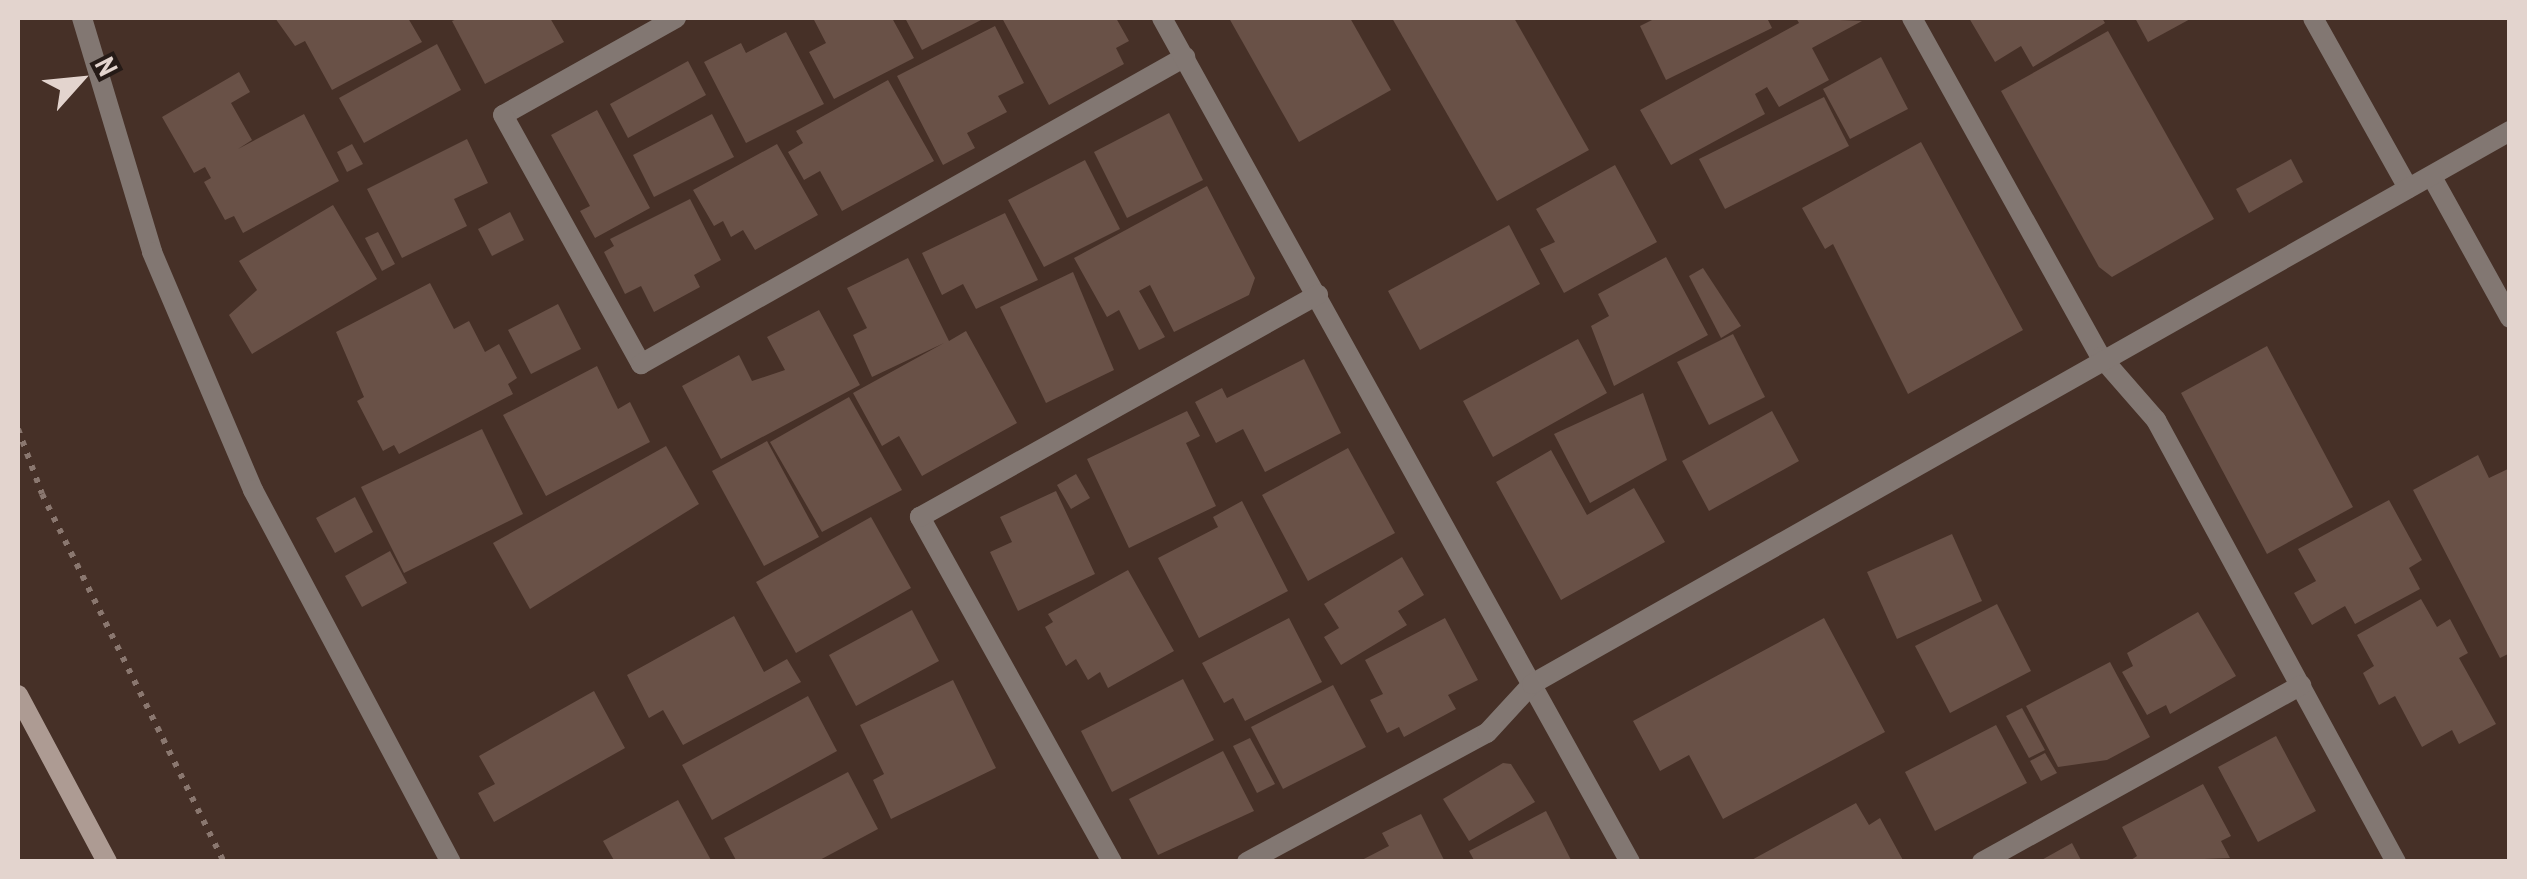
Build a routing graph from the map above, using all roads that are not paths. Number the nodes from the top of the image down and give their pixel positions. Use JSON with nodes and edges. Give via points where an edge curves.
{"nodes":[{"id":1,"x":82,"y":18,"type":"edge"},
{"id":2,"x":676,"y":18,"type":"edge"},
{"id":3,"x":1162,"y":18,"type":"edge"},
{"id":4,"x":1912,"y":18,"type":"edge"},
{"id":5,"x":2313,"y":18,"type":"edge"},
{"id":6,"x":1185,"y":57,"type":"junction"},
{"id":7,"x":2510,"y":131,"type":"edge"},
{"id":8,"x":2432,"y":177,"type":"junction"},
{"id":9,"x":2408,"y":188,"type":"junction"},
{"id":10,"x":1318,"y":294,"type":"junction"},
{"id":11,"x":2510,"y":318,"type":"edge"},
{"id":12,"x":2101,"y":357,"type":"junction"},
{"id":13,"x":1532,"y":684,"type":"junction"},
{"id":14,"x":2300,"y":685,"type":"junction"},
{"id":15,"x":18,"y":695,"type":"edge"},
{"id":16,"x":106,"y":862,"type":"edge"},
{"id":17,"x":451,"y":862,"type":"edge"},
{"id":18,"x":1112,"y":862,"type":"edge"},
{"id":19,"x":1247,"y":862,"type":"edge"},
{"id":20,"x":1630,"y":862,"type":"edge"},
{"id":21,"x":1982,"y":862,"type":"edge"},
{"id":22,"x":2396,"y":862,"type":"edge"}],
"edges":[{"from":1,"to":17,"type":"street","via":[[152,252],[252,490]]},
{"from":2,"to":6,"type":"street","via":[[504,115],[641,364]]},
{"from":3,"to":6,"type":"street"},
{"from":4,"to":12,"type":"street"},
{"from":5,"to":9,"type":"street"},
{"from":6,"to":10,"type":"street"},
{"from":7,"to":8,"type":"street"},
{"from":8,"to":9,"type":"street"},
{"from":8,"to":11,"type":"street"},
{"from":9,"to":12,"type":"street"},
{"from":10,"to":13,"type":"street"},
{"from":10,"to":18,"type":"street","via":[[920,517]]},
{"from":12,"to":13,"type":"street"},
{"from":12,"to":14,"type":"street","via":[[2156,420]]},
{"from":13,"to":19,"type":"street","via":[[1488,733]]},
{"from":13,"to":20,"type":"street"},
{"from":14,"to":21,"type":"street"},
{"from":14,"to":22,"type":"street"},
{"from":15,"to":16,"type":"main road"}]}
